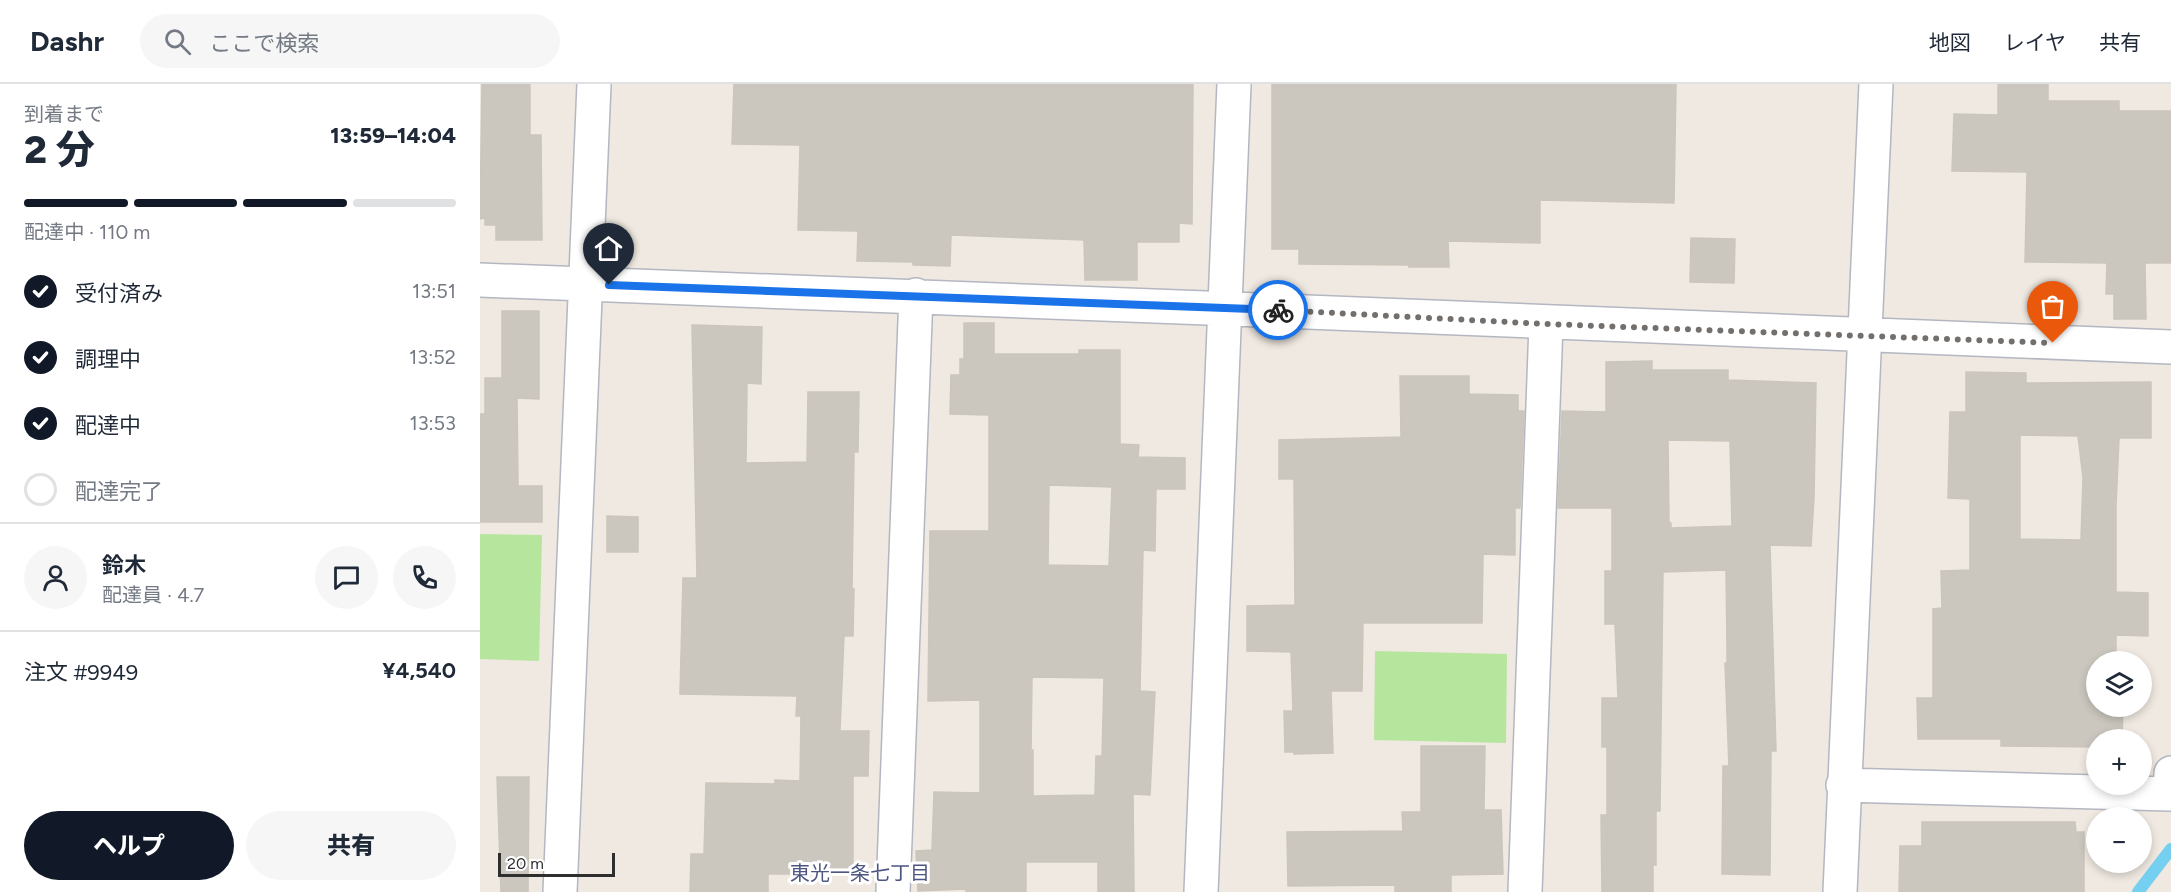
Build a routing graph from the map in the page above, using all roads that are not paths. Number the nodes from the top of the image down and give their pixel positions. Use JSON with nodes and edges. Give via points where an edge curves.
{"nodes":[{"id":1,"x":594,"y":84,"type":"edge"},
{"id":2,"x":1234,"y":84,"type":"edge"},
{"id":3,"x":1875,"y":84,"type":"edge"},
{"id":4,"x":480,"y":280,"type":"edge"},
{"id":5,"x":586,"y":284,"type":"junction"},
{"id":6,"x":916,"y":296,"type":"junction"},
{"id":7,"x":1224,"y":308,"type":"junction"},
{"id":8,"x":1546,"y":324,"type":"junction"},
{"id":9,"x":1864,"y":336,"type":"junction"},
{"id":10,"x":2171,"y":347,"type":"edge"},
{"id":11,"x":2171,"y":773,"type":"edge"},
{"id":12,"x":1843,"y":785,"type":"junction"},
{"id":13,"x":560,"y":892,"type":"edge"},
{"id":14,"x":893,"y":892,"type":"edge"},
{"id":15,"x":1201,"y":892,"type":"edge"},
{"id":16,"x":1525,"y":892,"type":"edge"},
{"id":17,"x":1840,"y":892,"type":"edge"}],
"edges":[{"from":1,"to":5,"type":"street"},
{"from":2,"to":7,"type":"street"},
{"from":3,"to":9,"type":"street"},
{"from":4,"to":5,"type":"street"},
{"from":5,"to":6,"type":"street"},
{"from":5,"to":13,"type":"street"},
{"from":6,"to":7,"type":"street"},
{"from":6,"to":14,"type":"street"},
{"from":7,"to":8,"type":"street"},
{"from":7,"to":15,"type":"street"},
{"from":8,"to":9,"type":"street"},
{"from":8,"to":16,"type":"street"},
{"from":9,"to":10,"type":"street"},
{"from":9,"to":12,"type":"street"},
{"from":11,"to":12,"type":"street","via":[[2170,794]]},
{"from":12,"to":17,"type":"street"}]}
